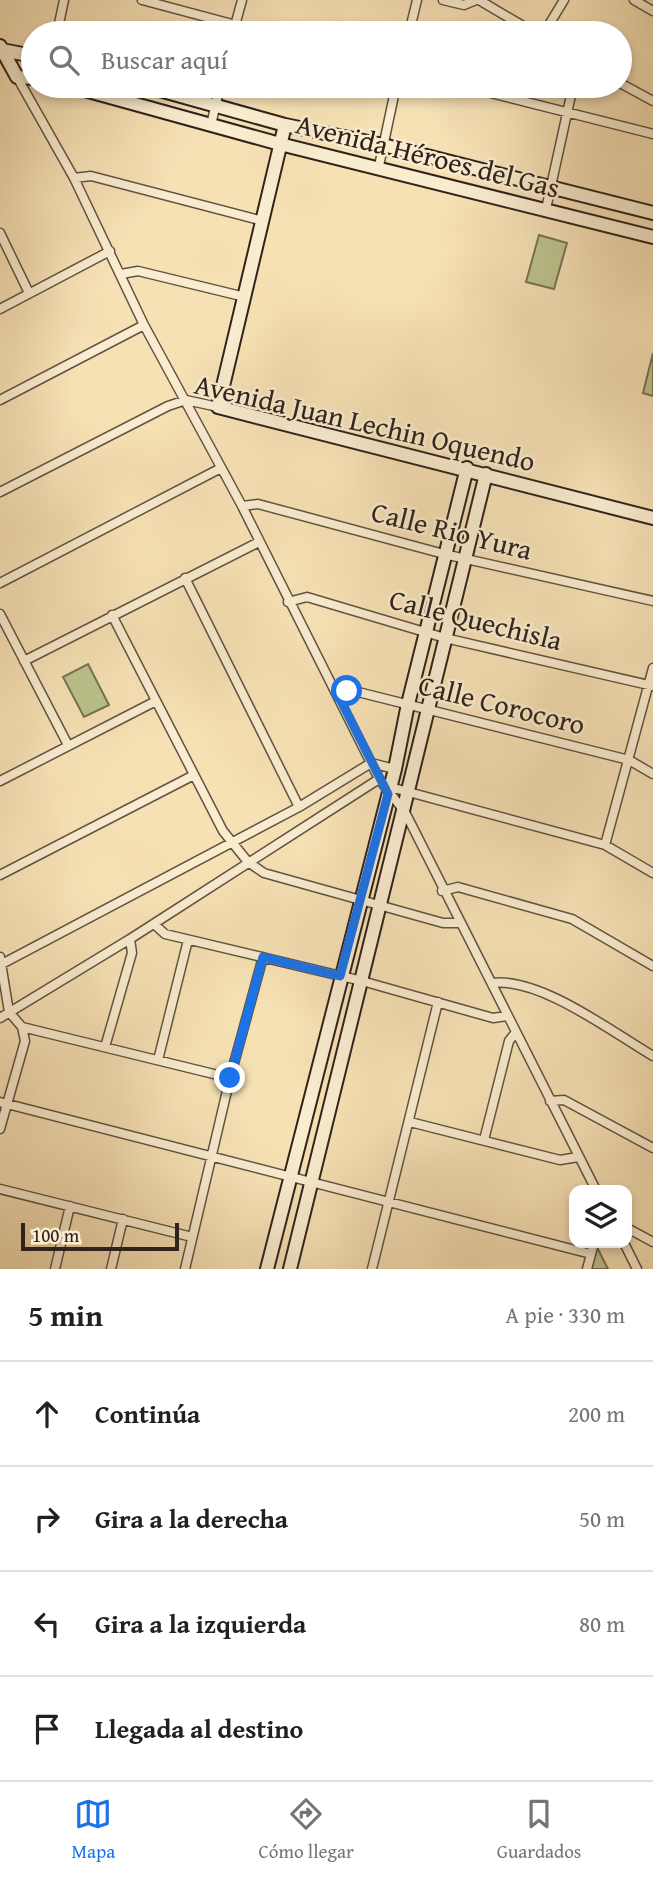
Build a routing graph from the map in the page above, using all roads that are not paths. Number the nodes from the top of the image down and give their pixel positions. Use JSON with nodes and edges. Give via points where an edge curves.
{"nodes":[{"id":1,"x":64,"y":0,"type":"edge"},
{"id":2,"x":142,"y":0,"type":"edge"},
{"id":3,"x":242,"y":0,"type":"edge"},
{"id":4,"x":418,"y":0,"type":"edge"},
{"id":5,"x":443,"y":0,"type":"edge"},
{"id":6,"x":478,"y":0,"type":"edge"},
{"id":7,"x":564,"y":0,"type":"edge"},
{"id":8,"x":634,"y":0,"type":"edge"},
{"id":9,"x":653,"y":11,"type":"edge"},
{"id":10,"x":60,"y":21,"type":"edge"},
{"id":11,"x":209,"y":21,"type":"edge"},
{"id":12,"x":236,"y":21,"type":"edge"},
{"id":13,"x":412,"y":21,"type":"edge"},
{"id":14,"x":515,"y":21,"type":"edge"},
{"id":15,"x":551,"y":21,"type":"edge"},
{"id":16,"x":1,"y":48,"type":"edge"},
{"id":17,"x":21,"y":53,"type":"edge"},
{"id":18,"x":17,"y":77,"type":"junction"},
{"id":19,"x":21,"y":77,"type":"edge"},
{"id":20,"x":21,"y":84,"type":"edge"},
{"id":21,"x":632,"y":90,"type":"edge"},
{"id":22,"x":29,"y":98,"type":"edge"},
{"id":23,"x":114,"y":98,"type":"edge"},
{"id":24,"x":187,"y":98,"type":"edge"},
{"id":25,"x":217,"y":98,"type":"edge"},
{"id":26,"x":393,"y":98,"type":"edge"},
{"id":27,"x":511,"y":98,"type":"edge"},
{"id":28,"x":570,"y":98,"type":"edge"},
{"id":29,"x":653,"y":101,"type":"edge"},
{"id":30,"x":215,"y":106,"type":"junction"},
{"id":31,"x":566,"y":112,"type":"junction"},
{"id":32,"x":211,"y":125,"type":"junction"},
{"id":33,"x":285,"y":125,"type":"junction"},
{"id":34,"x":653,"y":134,"type":"edge"},
{"id":35,"x":280,"y":144,"type":"junction"},
{"id":36,"x":383,"y":145,"type":"junction"},
{"id":37,"x":379,"y":166,"type":"junction"},
{"id":38,"x":74,"y":178,"type":"junction"},
{"id":39,"x":549,"y":189,"type":"junction"},
{"id":40,"x":545,"y":209,"type":"junction"},
{"id":41,"x":653,"y":213,"type":"edge"},
{"id":42,"x":263,"y":222,"type":"junction"},
{"id":43,"x":0,"y":233,"type":"edge"},
{"id":44,"x":653,"y":237,"type":"edge"},
{"id":45,"x":110,"y":251,"type":"junction"},
{"id":46,"x":121,"y":274,"type":"junction"},
{"id":47,"x":29,"y":293,"type":"junction"},
{"id":48,"x":245,"y":298,"type":"junction"},
{"id":49,"x":0,"y":309,"type":"edge"},
{"id":50,"x":144,"y":325,"type":"junction"},
{"id":51,"x":0,"y":400,"type":"edge"},
{"id":52,"x":186,"y":400,"type":"junction"},
{"id":53,"x":218,"y":407,"type":"junction"},
{"id":54,"x":222,"y":468,"type":"junction"},
{"id":55,"x":467,"y":468,"type":"junction"},
{"id":56,"x":486,"y":474,"type":"junction"},
{"id":57,"x":0,"y":492,"type":"edge"},
{"id":58,"x":242,"y":506,"type":"junction"},
{"id":59,"x":653,"y":518,"type":"edge"},
{"id":60,"x":259,"y":542,"type":"junction"},
{"id":61,"x":444,"y":554,"type":"junction"},
{"id":62,"x":464,"y":558,"type":"junction"},
{"id":63,"x":185,"y":578,"type":"junction"},
{"id":64,"x":0,"y":583,"type":"edge"},
{"id":65,"x":653,"y":601,"type":"edge"},
{"id":66,"x":289,"y":602,"type":"junction"},
{"id":67,"x":0,"y":614,"type":"edge"},
{"id":68,"x":112,"y":615,"type":"junction"},
{"id":69,"x":425,"y":633,"type":"junction"},
{"id":70,"x":445,"y":638,"type":"junction"},
{"id":71,"x":24,"y":661,"type":"junction"},
{"id":72,"x":653,"y":668,"type":"edge"},
{"id":73,"x":651,"y":685,"type":"edge"},
{"id":74,"x":338,"y":695,"type":"junction"},
{"id":75,"x":156,"y":701,"type":"junction"},
{"id":76,"x":408,"y":704,"type":"junction"},
{"id":77,"x":429,"y":710,"type":"junction"},
{"id":78,"x":68,"y":745,"type":"junction"},
{"id":79,"x":629,"y":760,"type":"junction"},
{"id":80,"x":371,"y":763,"type":"junction"},
{"id":81,"x":395,"y":769,"type":"junction"},
{"id":82,"x":653,"y":774,"type":"edge"},
{"id":83,"x":194,"y":775,"type":"junction"},
{"id":84,"x":379,"y":779,"type":"junction"},
{"id":85,"x":0,"y":780,"type":"edge"},
{"id":86,"x":389,"y":791,"type":"junction"},
{"id":87,"x":408,"y":793,"type":"junction"},
{"id":88,"x":299,"y":807,"type":"junction"},
{"id":89,"x":405,"y":813,"type":"junction"},
{"id":90,"x":230,"y":841,"type":"junction"},
{"id":91,"x":605,"y":845,"type":"junction"},
{"id":92,"x":248,"y":862,"type":"junction"},
{"id":93,"x":653,"y":873,"type":"edge"},
{"id":94,"x":0,"y":875,"type":"edge"},
{"id":95,"x":442,"y":891,"type":"junction"},
{"id":96,"x":361,"y":899,"type":"junction"},
{"id":97,"x":381,"y":906,"type":"junction"},
{"id":98,"x":460,"y":923,"type":"junction"},
{"id":99,"x":154,"y":924,"type":"junction"},
{"id":100,"x":130,"y":939,"type":"junction"},
{"id":101,"x":188,"y":940,"type":"junction"},
{"id":102,"x":263,"y":957,"type":"junction"},
{"id":103,"x":1,"y":962,"type":"edge"},
{"id":104,"x":653,"y":966,"type":"edge"},
{"id":105,"x":340,"y":976,"type":"junction"},
{"id":106,"x":362,"y":981,"type":"junction"},
{"id":107,"x":492,"y":984,"type":"junction"},
{"id":108,"x":438,"y":1002,"type":"junction"},
{"id":109,"x":9,"y":1012,"type":"junction"},
{"id":110,"x":507,"y":1016,"type":"junction"},
{"id":111,"x":0,"y":1018,"type":"edge"},
{"id":112,"x":22,"y":1027,"type":"junction"},
{"id":113,"x":516,"y":1031,"type":"junction"},
{"id":114,"x":105,"y":1046,"type":"junction"},
{"id":115,"x":653,"y":1055,"type":"edge"},
{"id":116,"x":158,"y":1060,"type":"junction"},
{"id":117,"x":230,"y":1078,"type":"junction"},
{"id":118,"x":550,"y":1101,"type":"junction"},
{"id":119,"x":3,"y":1103,"type":"edge"},
{"id":120,"x":410,"y":1122,"type":"junction"},
{"id":121,"x":0,"y":1129,"type":"edge"},
{"id":122,"x":484,"y":1140,"type":"junction"},
{"id":123,"x":653,"y":1148,"type":"edge"},
{"id":124,"x":578,"y":1157,"type":"junction"},
{"id":125,"x":210,"y":1158,"type":"junction"},
{"id":126,"x":290,"y":1178,"type":"junction"},
{"id":127,"x":313,"y":1183,"type":"junction"},
{"id":128,"x":593,"y":1185,"type":"edge"},
{"id":129,"x":0,"y":1189,"type":"edge"},
{"id":130,"x":390,"y":1202,"type":"junction"},
{"id":131,"x":70,"y":1206,"type":"junction"},
{"id":132,"x":123,"y":1219,"type":"junction"},
{"id":133,"x":632,"y":1231,"type":"edge"},
{"id":134,"x":192,"y":1237,"type":"junction"},
{"id":135,"x":653,"y":1242,"type":"edge"},
{"id":136,"x":593,"y":1248,"type":"edge"},
{"id":137,"x":626,"y":1248,"type":"edge"},
{"id":138,"x":592,"y":1254,"type":"junction"},
{"id":139,"x":55,"y":1269,"type":"edge"},
{"id":140,"x":111,"y":1269,"type":"edge"},
{"id":141,"x":185,"y":1269,"type":"edge"},
{"id":142,"x":267,"y":1269,"type":"edge"},
{"id":143,"x":290,"y":1269,"type":"edge"},
{"id":144,"x":372,"y":1269,"type":"edge"},
{"id":145,"x":587,"y":1269,"type":"edge"},
{"id":146,"x":637,"y":1269,"type":"edge"}],
"edges":[{"from":1,"to":10,"type":"street"},
{"from":2,"to":11,"type":"street"},
{"from":3,"to":12,"type":"street"},
{"from":4,"to":13,"type":"street"},
{"from":5,"to":6,"type":"street","via":[[464,5]]},
{"from":6,"to":14,"type":"street"},
{"from":7,"to":15,"type":"street"},
{"from":8,"to":9,"type":"street"},
{"from":16,"to":17,"type":"street"},
{"from":16,"to":18,"type":"street"},
{"from":18,"to":19,"type":"street"},
{"from":18,"to":20,"type":"street"},
{"from":21,"to":29,"type":"street"},
{"from":22,"to":38,"type":"street"},
{"from":23,"to":32,"type":"street","name":"Avenida Héroes del Gas"},
{"from":24,"to":30,"type":"street","name":"Avenida Héroes del Gas"},
{"from":25,"to":30,"type":"street"},
{"from":26,"to":36,"type":"street"},
{"from":27,"to":31,"type":"street"},
{"from":28,"to":31,"type":"street"},
{"from":30,"to":32,"type":"street"},
{"from":30,"to":33,"type":"street","name":"Avenida Héroes del Gas"},
{"from":31,"to":34,"type":"street"},
{"from":31,"to":39,"type":"street"},
{"from":32,"to":35,"type":"street","name":"Avenida Héroes del Gas"},
{"from":33,"to":35,"type":"street"},
{"from":33,"to":36,"type":"street","name":"Avenida Héroes del Gas"},
{"from":35,"to":37,"type":"street","name":"Avenida Héroes del Gas"},
{"from":35,"to":42,"type":"street"},
{"from":36,"to":37,"type":"street"},
{"from":36,"to":39,"type":"street","name":"Avenida Héroes del Gas"},
{"from":37,"to":40,"type":"street","name":"Avenida Héroes del Gas"},
{"from":38,"to":42,"type":"street","via":[[92,176]]},
{"from":38,"to":45,"type":"street"},
{"from":39,"to":40,"type":"street"},
{"from":39,"to":41,"type":"street","name":"Avenida Héroes del Gas"},
{"from":40,"to":44,"type":"street","name":"Avenida Héroes del Gas"},
{"from":42,"to":48,"type":"street"},
{"from":43,"to":47,"type":"street"},
{"from":45,"to":46,"type":"street"},
{"from":45,"to":47,"type":"street"},
{"from":46,"to":48,"type":"street","via":[[138,271]]},
{"from":46,"to":50,"type":"street"},
{"from":47,"to":49,"type":"street"},
{"from":48,"to":53,"type":"street"},
{"from":50,"to":51,"type":"street"},
{"from":50,"to":52,"type":"street"},
{"from":52,"to":53,"type":"street","name":"Avenida Juan Lechin Oquendo"},
{"from":52,"to":54,"type":"street"},
{"from":52,"to":57,"type":"street","name":"Avenida Juan Lechin Oquendo"},
{"from":53,"to":55,"type":"street","name":"Avenida Juan Lechin Oquendo"},
{"from":54,"to":58,"type":"street"},
{"from":54,"to":64,"type":"street"},
{"from":55,"to":56,"type":"street","name":"Avenida Juan Lechin Oquendo"},
{"from":55,"to":61,"type":"street"},
{"from":56,"to":59,"type":"street","name":"Avenida Juan Lechin Oquendo"},
{"from":56,"to":62,"type":"street"},
{"from":58,"to":60,"type":"street"},
{"from":58,"to":61,"type":"street","name":"Calle Rio Yura","via":[[258,504]]},
{"from":60,"to":63,"type":"street"},
{"from":60,"to":66,"type":"street"},
{"from":61,"to":62,"type":"street","name":"Calle Rio Yura"},
{"from":61,"to":69,"type":"street"},
{"from":62,"to":65,"type":"street","name":"Calle Rio Yura"},
{"from":62,"to":70,"type":"street"},
{"from":63,"to":68,"type":"street"},
{"from":63,"to":88,"type":"street"},
{"from":66,"to":69,"type":"street","name":"Calle Quechisla","via":[[307,597]]},
{"from":66,"to":74,"type":"street"},
{"from":67,"to":71,"type":"street"},
{"from":68,"to":71,"type":"street"},
{"from":68,"to":75,"type":"street"},
{"from":69,"to":70,"type":"street","name":"Calle Quechisla"},
{"from":69,"to":76,"type":"street"},
{"from":70,"to":73,"type":"street","name":"Calle Quechisla"},
{"from":70,"to":77,"type":"street"},
{"from":71,"to":78,"type":"street"},
{"from":72,"to":73,"type":"street"},
{"from":73,"to":79,"type":"street"},
{"from":74,"to":76,"type":"street","name":"Calle Corocoro","via":[[354,691]]},
{"from":74,"to":80,"type":"street"},
{"from":75,"to":78,"type":"street"},
{"from":75,"to":83,"type":"street"},
{"from":76,"to":77,"type":"street","name":"Calle Corocoro"},
{"from":76,"to":81,"type":"street"},
{"from":77,"to":79,"type":"street","name":"Calle Corocoro"},
{"from":77,"to":87,"type":"street"},
{"from":78,"to":85,"type":"street"},
{"from":79,"to":82,"type":"street","name":"Calle Corocoro"},
{"from":79,"to":91,"type":"street"},
{"from":80,"to":81,"type":"street"},
{"from":80,"to":84,"type":"street"},
{"from":80,"to":88,"type":"street"},
{"from":81,"to":86,"type":"street"},
{"from":83,"to":90,"type":"street"},
{"from":83,"to":94,"type":"street"},
{"from":84,"to":86,"type":"street"},
{"from":84,"to":92,"type":"street"},
{"from":86,"to":87,"type":"street"},
{"from":86,"to":89,"type":"street"},
{"from":86,"to":96,"type":"street"},
{"from":87,"to":89,"type":"street"},
{"from":87,"to":91,"type":"street"},
{"from":88,"to":90,"type":"street"},
{"from":89,"to":95,"type":"street"},
{"from":89,"to":97,"type":"street"},
{"from":90,"to":92,"type":"street"},
{"from":90,"to":103,"type":"street"},
{"from":91,"to":93,"type":"street"},
{"from":92,"to":96,"type":"street","via":[[264,873]]},
{"from":92,"to":99,"type":"street"},
{"from":95,"to":98,"type":"street"},
{"from":95,"to":104,"type":"street","via":[[458,887],[556,912]]},
{"from":96,"to":97,"type":"street"},
{"from":96,"to":105,"type":"street"},
{"from":97,"to":98,"type":"street","via":[[443,923]]},
{"from":97,"to":106,"type":"street"},
{"from":98,"to":107,"type":"street"},
{"from":99,"to":100,"type":"street"},
{"from":99,"to":101,"type":"street","via":[[165,934]]},
{"from":100,"to":109,"type":"street"},
{"from":100,"to":114,"type":"street","via":[[132,953]]},
{"from":101,"to":102,"type":"street"},
{"from":101,"to":116,"type":"street"},
{"from":102,"to":105,"type":"street"},
{"from":102,"to":117,"type":"street"},
{"from":103,"to":109,"type":"street"},
{"from":105,"to":106,"type":"street"},
{"from":105,"to":126,"type":"street"},
{"from":106,"to":108,"type":"street"},
{"from":106,"to":127,"type":"street"},
{"from":107,"to":110,"type":"street"},
{"from":107,"to":115,"type":"street","via":[[552,997]]},
{"from":108,"to":110,"type":"street","via":[[492,1017]]},
{"from":108,"to":120,"type":"street"},
{"from":109,"to":111,"type":"street"},
{"from":109,"to":112,"type":"street"},
{"from":110,"to":113,"type":"street"},
{"from":112,"to":114,"type":"street"},
{"from":112,"to":119,"type":"street","via":[[25,1041]]},
{"from":113,"to":118,"type":"street"},
{"from":113,"to":122,"type":"street","via":[[509,1041]]},
{"from":114,"to":116,"type":"street"},
{"from":116,"to":117,"type":"street"},
{"from":117,"to":125,"type":"street"},
{"from":118,"to":123,"type":"street","via":[[564,1100]]},
{"from":118,"to":124,"type":"street"},
{"from":119,"to":121,"type":"street"},
{"from":119,"to":125,"type":"street"},
{"from":120,"to":122,"type":"street"},
{"from":120,"to":130,"type":"street"},
{"from":122,"to":124,"type":"street","via":[[561,1160]]},
{"from":124,"to":128,"type":"street"},
{"from":125,"to":126,"type":"street"},
{"from":125,"to":134,"type":"street"},
{"from":126,"to":127,"type":"street"},
{"from":126,"to":142,"type":"street"},
{"from":127,"to":130,"type":"street"},
{"from":127,"to":143,"type":"street"},
{"from":129,"to":131,"type":"street"},
{"from":130,"to":138,"type":"street"},
{"from":130,"to":144,"type":"street"},
{"from":131,"to":132,"type":"street"},
{"from":131,"to":139,"type":"street"},
{"from":132,"to":134,"type":"street"},
{"from":132,"to":140,"type":"street"},
{"from":133,"to":135,"type":"street"},
{"from":134,"to":141,"type":"street"},
{"from":136,"to":138,"type":"street"},
{"from":137,"to":146,"type":"street"},
{"from":138,"to":145,"type":"street"}]}
